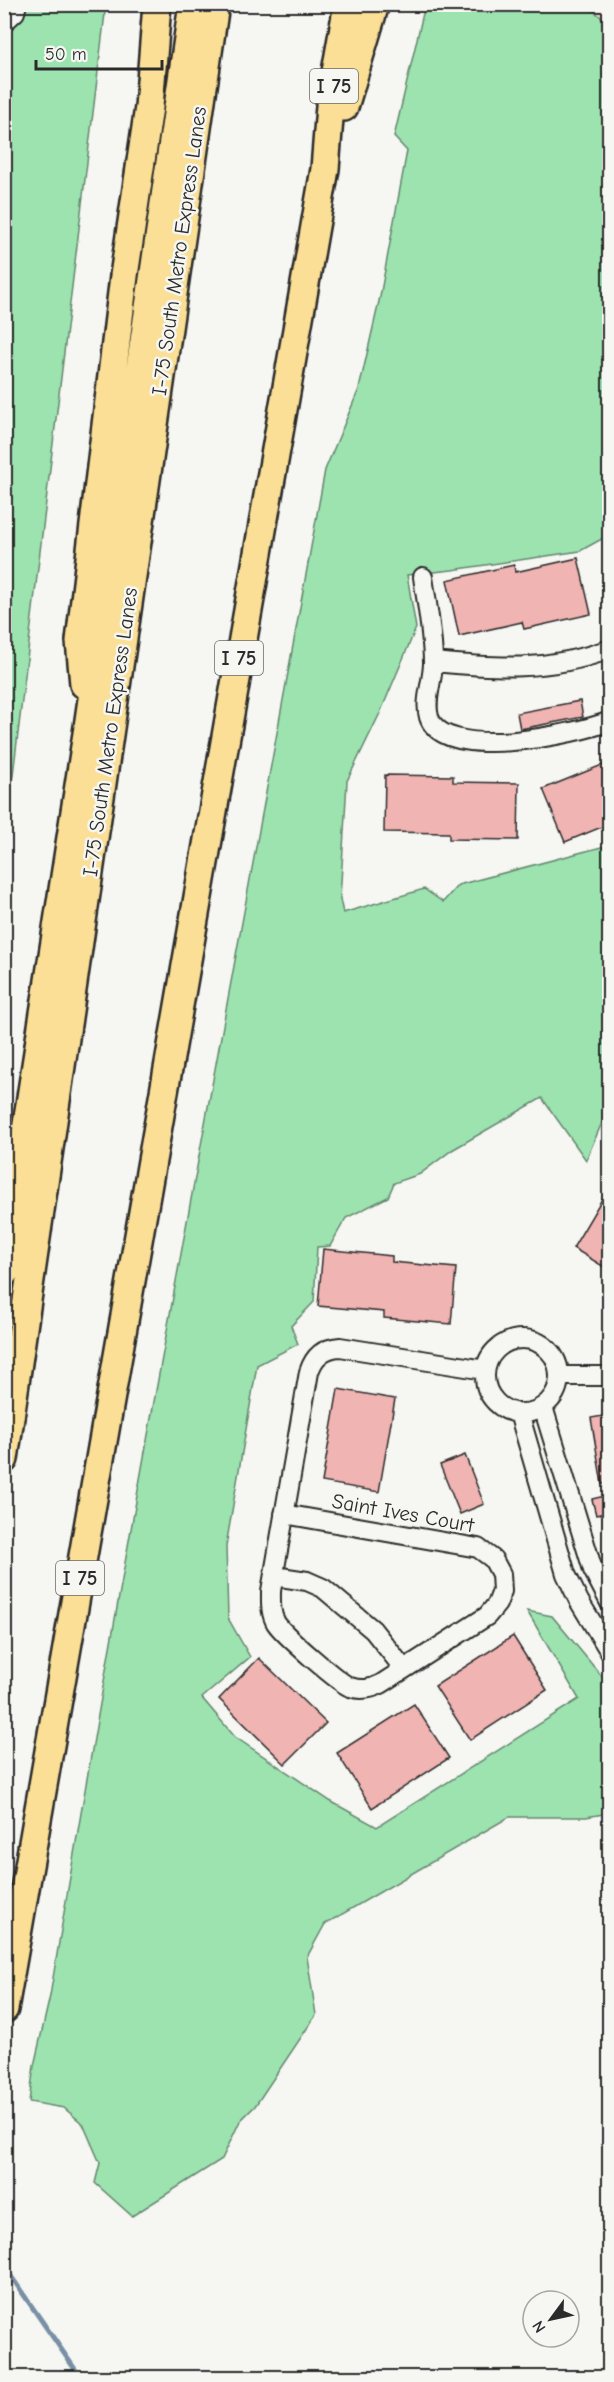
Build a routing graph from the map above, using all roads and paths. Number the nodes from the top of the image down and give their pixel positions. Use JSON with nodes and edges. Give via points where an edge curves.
{"nodes":[{"id":1,"x":17,"y":4,"type":"edge"},
{"id":2,"x":157,"y":4,"type":"edge"},
{"id":3,"x":193,"y":4,"type":"edge"},
{"id":4,"x":215,"y":4,"type":"edge"},
{"id":5,"x":348,"y":4,"type":"edge"},
{"id":6,"x":375,"y":4,"type":"edge"},
{"id":7,"x":4,"y":22,"type":"edge"},
{"id":8,"x":325,"y":169,"type":"junction"},
{"id":9,"x":423,"y":577,"type":"dead end"},
{"id":10,"x":609,"y":649,"type":"edge"},
{"id":11,"x":433,"y":662,"type":"junction"},
{"id":12,"x":609,"y":721,"type":"edge"},
{"id":13,"x":88,"y":727,"type":"junction"},
{"id":14,"x":4,"y":1273,"type":"edge"},
{"id":15,"x":485,"y":1370,"type":"junction"},
{"id":16,"x":560,"y":1376,"type":"junction"},
{"id":17,"x":609,"y":1376,"type":"edge"},
{"id":18,"x":543,"y":1407,"type":"junction"},
{"id":19,"x":519,"y":1413,"type":"junction"},
{"id":20,"x":4,"y":1460,"type":"edge"},
{"id":21,"x":574,"y":1511,"type":"junction"},
{"id":22,"x":284,"y":1514,"type":"junction"},
{"id":23,"x":548,"y":1516,"type":"junction"},
{"id":24,"x":274,"y":1576,"type":"junction"},
{"id":25,"x":609,"y":1603,"type":"edge"},
{"id":26,"x":609,"y":1652,"type":"edge"},
{"id":27,"x":404,"y":1669,"type":"junction"},
{"id":28,"x":4,"y":2009,"type":"edge"}],
"edges":[{"from":1,"to":7,"type":"street","via":[[15,12]]},
{"from":2,"to":13,"type":"highway","via":[[148,107],[80,641]]},
{"from":3,"to":13,"type":"highway"},
{"from":4,"to":20,"type":"highway","name":"I-75 South Metro Express Lanes"},
{"from":5,"to":8,"type":"highway","number":"I 75","via":[[330,106]]},
{"from":6,"to":8,"type":"highway"},
{"from":8,"to":28,"type":"highway","number":"I 75"},
{"from":9,"to":11,"type":"street"},
{"from":10,"to":11,"type":"street","via":[[564,662],[517,668]]},
{"from":11,"to":12,"type":"street","via":[[428,710],[433,725],[448,736],[522,741],[571,734]]},
{"from":13,"to":14,"type":"highway"},
{"from":15,"to":16,"type":"street","via":[[498,1347],[525,1338],[549,1349],[558,1362]]},
{"from":15,"to":19,"type":"street","via":[[486,1386],[493,1400],[504,1409]]},
{"from":15,"to":22,"type":"street","name":"Saint Ives Court","via":[[340,1347],[322,1352],[309,1372]]},
{"from":16,"to":17,"type":"street"},
{"from":16,"to":18,"type":"street","via":[[556,1393]]},
{"from":18,"to":19,"type":"street"},
{"from":18,"to":21,"type":"street"},
{"from":19,"to":23,"type":"street"},
{"from":21,"to":23,"type":"street"},
{"from":21,"to":25,"type":"street","via":[[592,1570]]},
{"from":22,"to":24,"type":"street","name":"Saint Ives Court"},
{"from":22,"to":27,"type":"street","name":"Saint Ives Court","via":[[469,1546],[493,1559],[502,1581],[500,1598],[492,1610]]},
{"from":23,"to":26,"type":"street","via":[[566,1574]]},
{"from":24,"to":27,"type":"street","via":[[323,1588],[373,1630]]},
{"from":24,"to":27,"type":"street","name":"Saint Ives Court","via":[[271,1606],[277,1624],[343,1684],[369,1689]]}]}
